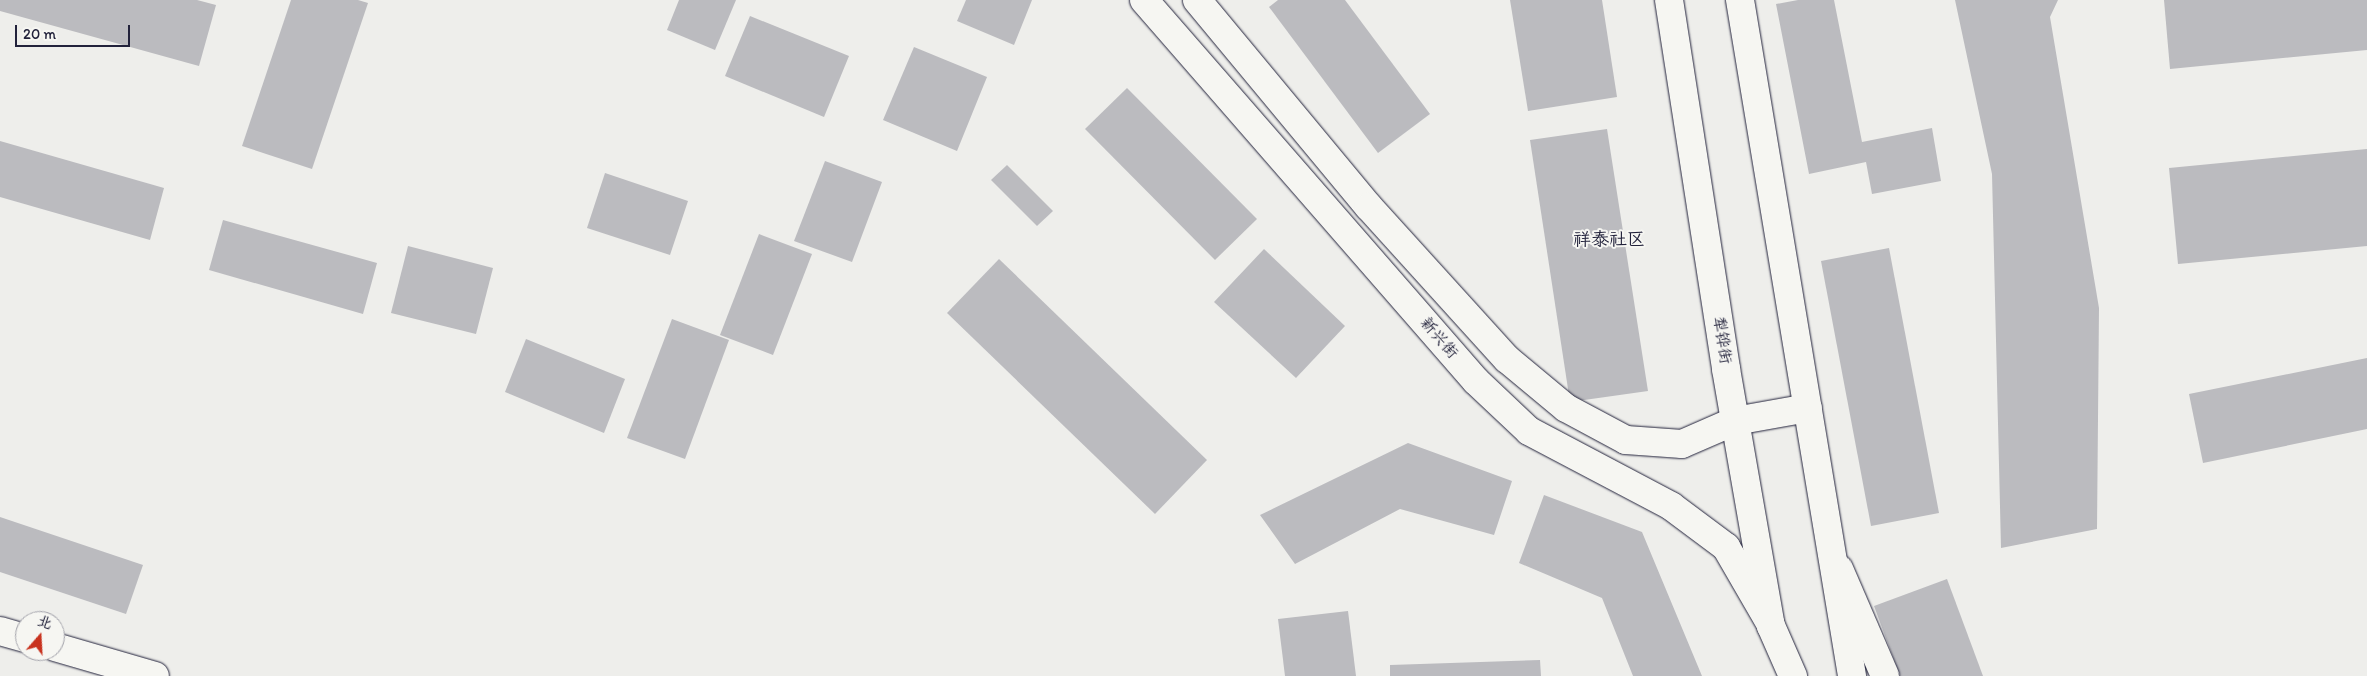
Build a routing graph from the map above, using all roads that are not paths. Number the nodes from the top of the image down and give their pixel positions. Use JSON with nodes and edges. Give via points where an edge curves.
{"nodes":[{"id":1,"x":1144,"y":0,"type":"edge"},
{"id":2,"x":1670,"y":0,"type":"edge"},
{"id":3,"x":1740,"y":0,"type":"edge"},
{"id":4,"x":1199,"y":1,"type":"edge"},
{"id":5,"x":1808,"y":408,"type":"junction"},
{"id":6,"x":1735,"y":421,"type":"junction"},
{"id":7,"x":1832,"y":551,"type":"junction"},
{"id":8,"x":1771,"y":626,"type":"junction"},
{"id":9,"x":0,"y":631,"type":"edge"},
{"id":10,"x":15,"y":635,"type":"edge"},
{"id":11,"x":65,"y":650,"type":"edge"},
{"id":12,"x":155,"y":676,"type":"edge"},
{"id":13,"x":1778,"y":676,"type":"edge"},
{"id":14,"x":1793,"y":676,"type":"edge"},
{"id":15,"x":1852,"y":676,"type":"edge"},
{"id":16,"x":1885,"y":676,"type":"edge"}],
"edges":[{"from":1,"to":8,"type":"street","name":"新兴街","via":[[1476,381],[1529,431],[1671,506],[1726,547]]},
{"from":2,"to":6,"type":"street","name":"犁铧街"},
{"from":3,"to":5,"type":"street"},
{"from":4,"to":6,"type":"street","via":[[1369,207],[1507,359],[1566,408],[1626,440],[1682,444]]},
{"from":5,"to":6,"type":"street"},
{"from":5,"to":7,"type":"street"},
{"from":6,"to":8,"type":"street","name":"犁铧街"},
{"from":7,"to":15,"type":"street"},
{"from":7,"to":16,"type":"street"},
{"from":8,"to":13,"type":"street"},
{"from":8,"to":14,"type":"street","name":"犁铧街"},
{"from":9,"to":10,"type":"street"},
{"from":11,"to":12,"type":"street"}]}
